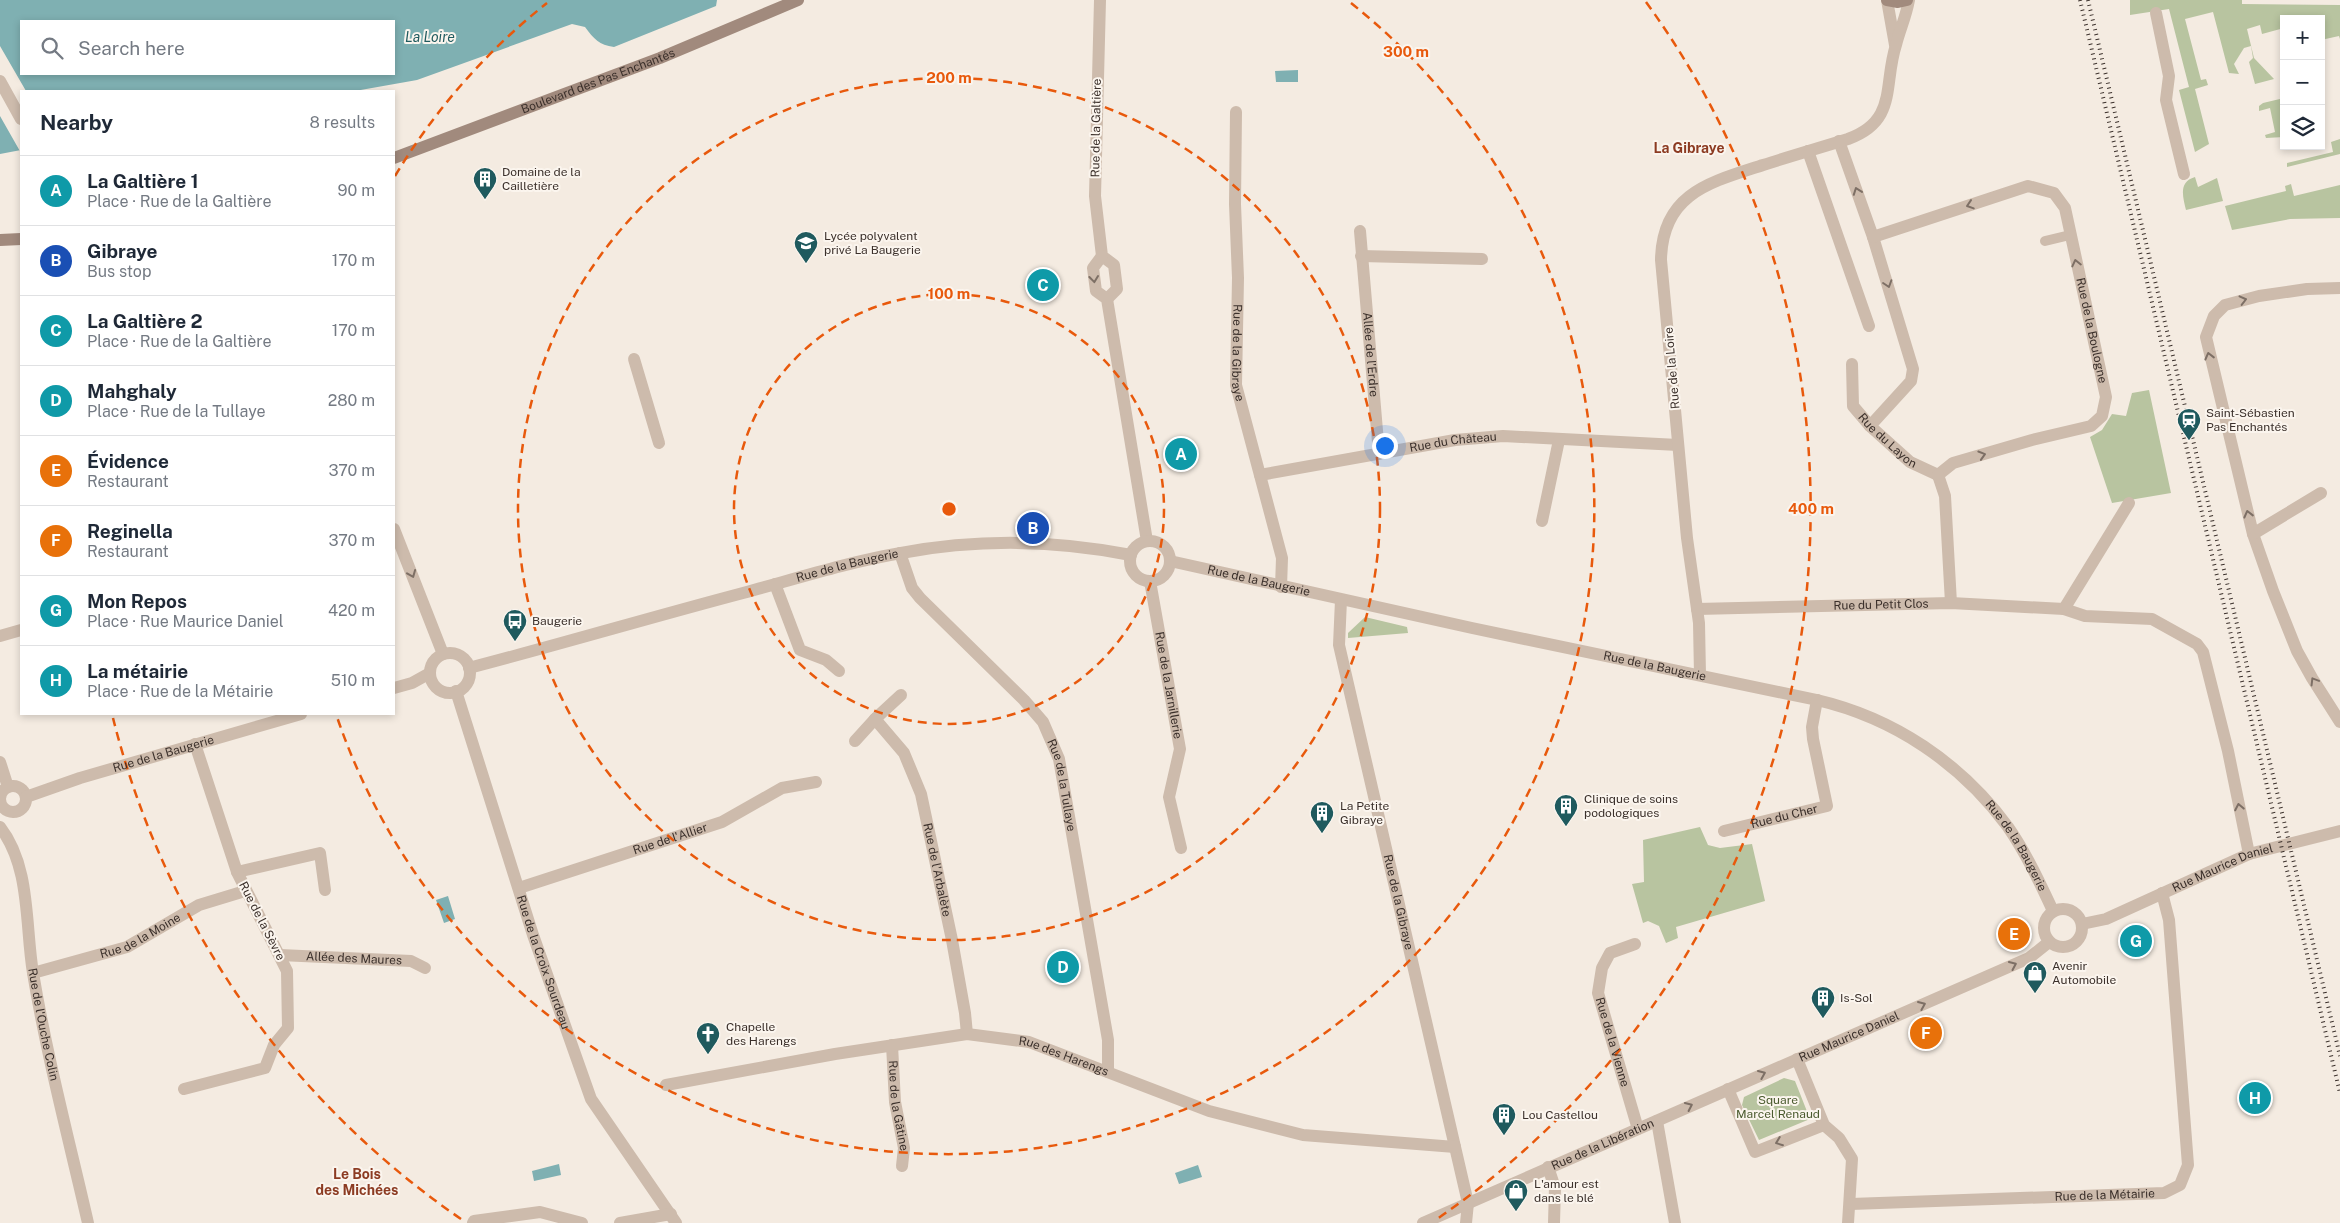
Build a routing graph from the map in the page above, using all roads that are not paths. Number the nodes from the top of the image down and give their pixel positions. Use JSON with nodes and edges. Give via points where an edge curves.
{"nodes":[{"id":1,"x":798,"y":0,"type":"edge"},
{"id":2,"x":1100,"y":0,"type":"edge"},
{"id":3,"x":1887,"y":0,"type":"edge"},
{"id":4,"x":1908,"y":0,"type":"edge"},
{"id":5,"x":2156,"y":13,"type":"dead end"},
{"id":6,"x":1895,"y":45,"type":"junction"},
{"id":7,"x":0,"y":81,"type":"edge"},
{"id":8,"x":1236,"y":112,"type":"dead end"},
{"id":9,"x":20,"y":117,"type":"edge"},
{"id":10,"x":1839,"y":142,"type":"junction"},
{"id":11,"x":1808,"y":151,"type":"junction"},
{"id":12,"x":395,"y":158,"type":"edge"},
{"id":13,"x":2184,"y":174,"type":"dead end"},
{"id":14,"x":1360,"y":231,"type":"dead end"},
{"id":15,"x":2070,"y":234,"type":"junction"},
{"id":16,"x":1873,"y":237,"type":"junction"},
{"id":17,"x":20,"y":239,"type":"edge"},
{"id":18,"x":0,"y":240,"type":"edge"},
{"id":19,"x":2045,"y":241,"type":"dead end"},
{"id":20,"x":1102,"y":256,"type":"junction"},
{"id":21,"x":1361,"y":256,"type":"junction"},
{"id":22,"x":1482,"y":259,"type":"dead end"},
{"id":23,"x":2340,"y":288,"type":"edge"},
{"id":24,"x":1107,"y":299,"type":"junction"},
{"id":25,"x":1869,"y":326,"type":"dead end"},
{"id":26,"x":634,"y":360,"type":"dead end"},
{"id":27,"x":1852,"y":364,"type":"dead end"},
{"id":28,"x":1870,"y":426,"type":"junction"},
{"id":29,"x":1559,"y":440,"type":"junction"},
{"id":30,"x":659,"y":443,"type":"dead end"},
{"id":31,"x":1678,"y":445,"type":"junction"},
{"id":32,"x":1379,"y":454,"type":"junction"},
{"id":33,"x":1260,"y":475,"type":"junction"},
{"id":34,"x":1938,"y":475,"type":"junction"},
{"id":35,"x":2321,"y":493,"type":"dead end"},
{"id":36,"x":2129,"y":503,"type":"dead end"},
{"id":37,"x":1542,"y":521,"type":"dead end"},
{"id":38,"x":395,"y":532,"type":"edge"},
{"id":39,"x":2253,"y":534,"type":"junction"},
{"id":40,"x":1147,"y":541,"type":"junction"},
{"id":41,"x":900,"y":553,"type":"junction"},
{"id":42,"x":1131,"y":554,"type":"junction"},
{"id":43,"x":1170,"y":562,"type":"junction"},
{"id":44,"x":1150,"y":581,"type":"junction"},
{"id":45,"x":775,"y":584,"type":"junction"},
{"id":46,"x":1281,"y":587,"type":"junction"},
{"id":47,"x":1341,"y":600,"type":"junction"},
{"id":48,"x":1951,"y":602,"type":"junction"},
{"id":49,"x":1697,"y":609,"type":"junction"},
{"id":50,"x":2064,"y":609,"type":"junction"},
{"id":51,"x":20,"y":630,"type":"edge"},
{"id":52,"x":0,"y":636,"type":"edge"},
{"id":53,"x":443,"y":654,"type":"junction"},
{"id":54,"x":469,"y":668,"type":"junction"},
{"id":55,"x":839,"y":671,"type":"dead end"},
{"id":56,"x":1700,"y":675,"type":"junction"},
{"id":57,"x":431,"y":678,"type":"junction"},
{"id":58,"x":395,"y":688,"type":"edge"},
{"id":59,"x":456,"y":691,"type":"junction"},
{"id":60,"x":901,"y":695,"type":"dead end"},
{"id":61,"x":1817,"y":700,"type":"junction"},
{"id":62,"x":297,"y":715,"type":"edge"},
{"id":63,"x":875,"y":718,"type":"junction"},
{"id":64,"x":2340,"y":722,"type":"edge"},
{"id":65,"x":855,"y":741,"type":"dead end"},
{"id":66,"x":195,"y":744,"type":"junction"},
{"id":67,"x":0,"y":762,"type":"edge"},
{"id":68,"x":816,"y":782,"type":"dead end"},
{"id":69,"x":8,"y":787,"type":"junction"},
{"id":70,"x":26,"y":797,"type":"junction"},
{"id":71,"x":2,"y":807,"type":"edge"},
{"id":72,"x":0,"y":826,"type":"edge"},
{"id":73,"x":1724,"y":831,"type":"dead end"},
{"id":74,"x":2340,"y":831,"type":"edge"},
{"id":75,"x":1181,"y":848,"type":"dead end"},
{"id":76,"x":2254,"y":853,"type":"junction"},
{"id":77,"x":237,"y":872,"type":"junction"},
{"id":78,"x":519,"y":888,"type":"junction"},
{"id":79,"x":325,"y":890,"type":"dead end"},
{"id":80,"x":245,"y":891,"type":"junction"},
{"id":81,"x":2162,"y":893,"type":"junction"},
{"id":82,"x":2053,"y":911,"type":"junction"},
{"id":83,"x":2082,"y":924,"type":"junction"},
{"id":84,"x":2049,"y":942,"type":"junction"},
{"id":85,"x":1635,"y":944,"type":"dead end"},
{"id":86,"x":280,"y":955,"type":"junction"},
{"id":87,"x":425,"y":968,"type":"dead end"},
{"id":88,"x":33,"y":973,"type":"junction"},
{"id":89,"x":966,"y":1034,"type":"junction"},
{"id":90,"x":892,"y":1045,"type":"junction"},
{"id":91,"x":1797,"y":1059,"type":"junction"},
{"id":92,"x":1108,"y":1072,"type":"junction"},
{"id":93,"x":666,"y":1085,"type":"dead end"},
{"id":94,"x":1728,"y":1088,"type":"junction"},
{"id":95,"x":184,"y":1089,"type":"dead end"},
{"id":96,"x":1657,"y":1121,"type":"junction"},
{"id":97,"x":1824,"y":1125,"type":"junction"},
{"id":98,"x":1638,"y":1129,"type":"junction"},
{"id":99,"x":1455,"y":1148,"type":"junction"},
{"id":100,"x":902,"y":1166,"type":"dead end"},
{"id":101,"x":1548,"y":1167,"type":"junction"},
{"id":102,"x":1468,"y":1203,"type":"junction"},
{"id":103,"x":1851,"y":1204,"type":"junction"},
{"id":104,"x":673,"y":1219,"type":"edge"},
{"id":105,"x":88,"y":1223,"type":"edge"},
{"id":106,"x":473,"y":1223,"type":"edge"},
{"id":107,"x":582,"y":1223,"type":"edge"},
{"id":108,"x":620,"y":1223,"type":"edge"},
{"id":109,"x":1423,"y":1223,"type":"edge"},
{"id":110,"x":1466,"y":1223,"type":"edge"},
{"id":111,"x":1554,"y":1223,"type":"edge"},
{"id":112,"x":1675,"y":1223,"type":"edge"},
{"id":113,"x":1848,"y":1223,"type":"edge"}],
"edges":[{"from":1,"to":12,"type":"main road","name":"Boulevard des Pas Enchantés","via":[[643,64]]},
{"from":2,"to":20,"type":"street","name":"Rue de la Galtière","via":[[1096,196]]},
{"from":3,"to":4,"type":"main road"},
{"from":3,"to":6,"type":"street","name":"Rue de la Loire"},
{"from":4,"to":6,"type":"street","name":"Rue de la Loire","via":[[1904,24]]},
{"from":5,"to":13,"type":"street","via":[[2169,76],[2166,100]]},
{"from":6,"to":10,"type":"street","name":"Rue de la Loire","via":[[1887,99],[1880,115],[1870,128]]},
{"from":7,"to":9,"type":"street"},
{"from":8,"to":33,"type":"street","name":"Rue de la Gibraye","via":[[1236,385]]},
{"from":10,"to":11,"type":"street","name":"Rue de la Loire"},
{"from":16,"to":10,"type":"street","one_way":true},
{"from":11,"to":25,"type":"street"},
{"from":11,"to":31,"type":"street","name":"Rue de la Loire","via":[[1706,184],[1683,201],[1668,222],[1662,260]]},
{"from":14,"to":21,"type":"street","name":"Allée de l'Erdre"},
{"from":15,"to":16,"type":"street","name":"Rue de la Boulogne","one_way":true,"via":[[2065,208],[2054,193],[2028,186]]},
{"from":15,"to":19,"type":"street"},
{"from":34,"to":15,"type":"street","name":"Rue de la Boulogne","one_way":true,"via":[[1953,463],[2091,426],[2102,416],[2106,397]]},
{"from":16,"to":28,"type":"street","one_way":true,"via":[[1913,369],[1911,381]]},
{"from":17,"to":18,"type":"main road"},
{"from":20,"to":24,"type":"street","name":"Rue de la Galtière","one_way":true,"via":[[1093,268],[1096,291]]},
{"from":20,"to":24,"type":"street","name":"Rue de la Galtière","via":[[1114,265],[1116,288]]},
{"from":21,"to":22,"type":"street"},
{"from":21,"to":32,"type":"street","name":"Allée de l'Erdre"},
{"from":39,"to":23,"type":"street","one_way":true,"via":[[2206,344],[2208,329],[2214,316],[2225,305],[2259,296]]},
{"from":24,"to":40,"type":"street","name":"Rue de la Galtière"},
{"from":26,"to":30,"type":"street"},
{"from":27,"to":28,"type":"street","name":"Rue du Layon","via":[[1853,406]]},
{"from":28,"to":34,"type":"street","name":"Rue du Layon","via":[[1910,462]]},
{"from":29,"to":31,"type":"street","name":"Rue du Château"},
{"from":29,"to":32,"type":"street","name":"Rue du Château","via":[[1503,436],[1455,440]]},
{"from":29,"to":37,"type":"street"},
{"from":31,"to":49,"type":"street","name":"Rue de la Loire"},
{"from":32,"to":33,"type":"street","name":"Rue du Château"},
{"from":33,"to":46,"type":"street","name":"Rue de la Gibraye","via":[[1282,558]]},
{"from":34,"to":48,"type":"street","via":[[1945,496]]},
{"from":35,"to":39,"type":"street"},
{"from":36,"to":50,"type":"street"},
{"from":38,"to":53,"type":"street","one_way":true},
{"from":64,"to":39,"type":"street","one_way":true,"via":[[2298,651]]},
{"from":40,"to":42,"type":"street"},
{"from":40,"to":43,"type":"street","via":[[1163,546]]},
{"from":41,"to":42,"type":"street","name":"Rue de la Baugerie","via":[[1024,543]]},
{"from":41,"to":45,"type":"street","name":"Rue de la Baugerie"},
{"from":41,"to":92,"type":"street","name":"Rue de la Tullaye","via":[[912,588],[920,598],[1024,700],[1043,722],[1052,741],[1059,759],[1108,1040]]},
{"from":42,"to":44,"type":"street","via":[[1130,565],[1134,574]]},
{"from":43,"to":44,"type":"street","via":[[1164,576]]},
{"from":43,"to":46,"type":"street","name":"Rue de la Baugerie"},
{"from":44,"to":75,"type":"street","name":"Rue de la Jarnillerie","via":[[1180,749],[1169,796]]},
{"from":45,"to":54,"type":"street","name":"Rue de la Baugerie"},
{"from":45,"to":55,"type":"street","via":[[800,650],[826,660]]},
{"from":46,"to":47,"type":"street","name":"Rue de la Baugerie"},
{"from":47,"to":56,"type":"street","name":"Rue de la Baugerie"},
{"from":47,"to":99,"type":"street","name":"Rue de la Gibraye","via":[[1339,645]]},
{"from":48,"to":49,"type":"street","name":"Rue du Petit Clos"},
{"from":48,"to":50,"type":"street","name":"Rue du Petit Clos"},
{"from":49,"to":56,"type":"street","name":"Rue de la Loire"},
{"from":76,"to":50,"type":"street","name":"Rue du Petit Clos","one_way":true,"via":[[2203,652],[2196,644],[2152,619],[2085,616]]},
{"from":51,"to":52,"type":"street"},
{"from":53,"to":54,"type":"street","via":[[461,656]]},
{"from":53,"to":57,"type":"street","via":[[435,660]]},
{"from":54,"to":59,"type":"street","via":[[466,685]]},
{"from":56,"to":61,"type":"street","name":"Rue de la Baugerie"},
{"from":57,"to":58,"type":"street"},
{"from":57,"to":59,"type":"street","via":[[439,689]]},
{"from":59,"to":78,"type":"street","name":"Rue de la Croix Sourdeau"},
{"from":60,"to":63,"type":"street"},
{"from":61,"to":73,"type":"street","name":"Rue du Cher","via":[[1812,733],[1827,806]]},
{"from":61,"to":82,"type":"street","name":"Rue de la Baugerie","via":[[1850,708],[1897,729],[1947,762],[2008,827]]},
{"from":62,"to":66,"type":"street","name":"Rue de la Baugerie"},
{"from":63,"to":65,"type":"street"},
{"from":63,"to":89,"type":"street","name":"Rue de l'Arbalète","via":[[904,753],[921,794],[952,940]]},
{"from":66,"to":70,"type":"street","name":"Rue de la Baugerie"},
{"from":66,"to":77,"type":"street","name":"Rue de la Sèvre"},
{"from":67,"to":69,"type":"street"},
{"from":68,"to":78,"type":"street","name":"Rue de l'Allier","via":[[782,788],[722,822]]},
{"from":69,"to":70,"type":"street","via":[[19,787]]},
{"from":69,"to":71,"type":"street","via":[[1,793]]},
{"from":70,"to":71,"type":"street","via":[[25,805],[19,811]]},
{"from":72,"to":88,"type":"street","name":"Rue de l'Ouche Colin","via":[[19,863]]},
{"from":74,"to":76,"type":"street","name":"Rue Maurice Daniel"},
{"from":76,"to":81,"type":"street","name":"Rue Maurice Daniel"},
{"from":77,"to":79,"type":"street","via":[[320,853]]},
{"from":77,"to":80,"type":"street","name":"Rue de la Sèvre"},
{"from":78,"to":104,"type":"street","name":"Rue de la Croix Sourdeau","via":[[591,1099]]},
{"from":80,"to":86,"type":"street","name":"Rue de la Sèvre"},
{"from":80,"to":88,"type":"street","name":"Rue de la Moine","via":[[199,905],[127,947]]},
{"from":81,"to":83,"type":"street","name":"Rue Maurice Daniel","via":[[2106,919]]},
{"from":81,"to":103,"type":"street","name":"Rue de la Métairie","via":[[2169,920],[2188,1166],[2180,1185],[2164,1193]]},
{"from":82,"to":83,"type":"street","via":[[2071,911]]},
{"from":82,"to":84,"type":"street","via":[[2047,916],[2044,926]]},
{"from":83,"to":84,"type":"street","via":[[2081,936],[2072,945],[2060,947]]},
{"from":91,"to":84,"type":"street","name":"Rue Maurice Daniel","one_way":true,"via":[[2029,958]]},
{"from":85,"to":98,"type":"street","name":"Rue de la Vienne","via":[[1610,953],[1602,968],[1598,993]]},
{"from":86,"to":87,"type":"street","name":"Allée des Maures","via":[[412,960]]},
{"from":86,"to":95,"type":"street","name":"Rue de la Sèvre","via":[[287,971],[288,1028],[274,1045],[265,1068]]},
{"from":88,"to":105,"type":"street","name":"Rue de l'Ouche Colin"},
{"from":89,"to":90,"type":"street","name":"Rue des Harengs"},
{"from":89,"to":92,"type":"street","name":"Rue des Harengs","via":[[1029,1042]]},
{"from":90,"to":93,"type":"street","name":"Rue des Harengs"},
{"from":90,"to":100,"type":"street","name":"Rue de la Gâtine","via":[[894,1102],[904,1148]]},
{"from":94,"to":91,"type":"street","name":"Rue Maurice Daniel","one_way":true},
{"from":91,"to":97,"type":"street"},
{"from":92,"to":99,"type":"street","name":"Rue des Harengs","via":[[1209,1111],[1303,1135]]},
{"from":96,"to":94,"type":"street","name":"Rue de la Libération","one_way":true},
{"from":97,"to":94,"type":"street","one_way":true,"via":[[1755,1152]]},
{"from":96,"to":98,"type":"street","name":"Rue de la Libération"},
{"from":96,"to":112,"type":"street"},
{"from":97,"to":103,"type":"street","via":[[1839,1138],[1852,1159]]},
{"from":98,"to":101,"type":"street","name":"Rue de la Libération"},
{"from":99,"to":102,"type":"street","name":"Rue de la Gibraye"},
{"from":101,"to":102,"type":"street","name":"Rue de la Libération"},
{"from":101,"to":111,"type":"street","via":[[1555,1188]]},
{"from":102,"to":109,"type":"street","name":"Rue de la Libération"},
{"from":102,"to":110,"type":"street","name":"Rue de la Gibraye"},
{"from":103,"to":113,"type":"street"},
{"from":104,"to":108,"type":"street","name":"Rue de la Croix Sourdeau"},
{"from":106,"to":107,"type":"street","via":[[540,1212]]}]}
